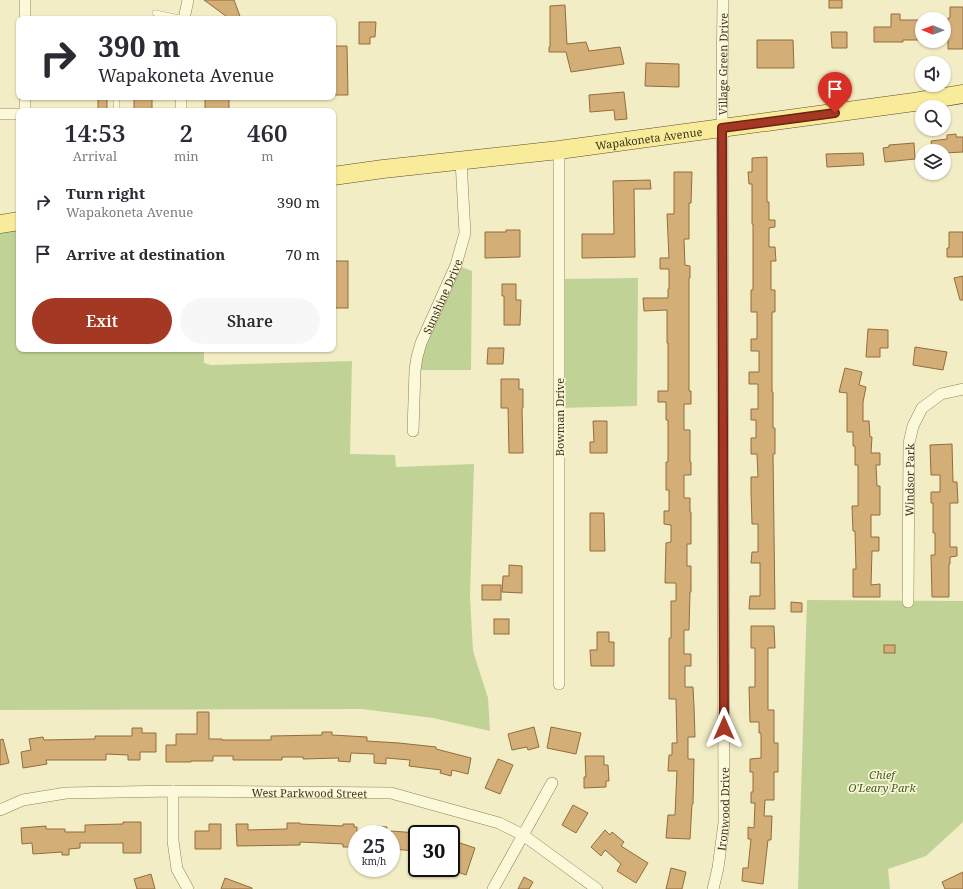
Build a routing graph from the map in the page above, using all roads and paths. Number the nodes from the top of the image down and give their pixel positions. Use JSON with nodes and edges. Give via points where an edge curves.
{"nodes":[{"id":1,"x":25,"y":0,"type":"edge"},
{"id":2,"x":188,"y":0,"type":"edge"},
{"id":3,"x":723,"y":0,"type":"edge"},
{"id":4,"x":155,"y":13,"type":"dead end"},
{"id":5,"x":25,"y":16,"type":"edge"},
{"id":6,"x":170,"y":16,"type":"edge"},
{"id":7,"x":185,"y":16,"type":"edge"},
{"id":8,"x":963,"y":94,"type":"edge"},
{"id":9,"x":0,"y":114,"type":"edge"},
{"id":10,"x":16,"y":114,"type":"edge"},
{"id":11,"x":722,"y":128,"type":"junction"},
{"id":12,"x":559,"y":150,"type":"junction"},
{"id":13,"x":461,"y":161,"type":"junction"},
{"id":14,"x":336,"y":176,"type":"edge"},
{"id":15,"x":16,"y":221,"type":"edge"},
{"id":16,"x":0,"y":224,"type":"edge"},
{"id":17,"x":963,"y":389,"type":"edge"},
{"id":18,"x":413,"y":431,"type":"dead end"},
{"id":19,"x":908,"y":602,"type":"dead end"},
{"id":20,"x":559,"y":684,"type":"dead end"},
{"id":21,"x":552,"y":783,"type":"dead end"},
{"id":22,"x":173,"y":791,"type":"junction"},
{"id":23,"x":0,"y":810,"type":"edge"},
{"id":24,"x":522,"y":835,"type":"junction"},
{"id":25,"x":188,"y":889,"type":"edge"},
{"id":26,"x":493,"y":889,"type":"edge"},
{"id":27,"x":597,"y":889,"type":"edge"},
{"id":28,"x":713,"y":889,"type":"edge"}],
"edges":[{"from":1,"to":5,"type":"street"},
{"from":2,"to":7,"type":"street"},
{"from":3,"to":11,"type":"street","name":"Village Green Drive"},
{"from":4,"to":6,"type":"lane"},
{"from":8,"to":11,"type":"main road","name":"Wapakoneta Avenue"},
{"from":9,"to":10,"type":"street"},
{"from":11,"to":12,"type":"main road","name":"Wapakoneta Avenue"},
{"from":11,"to":28,"type":"street","name":"Ironwood Drive","via":[[724,823]]},
{"from":12,"to":13,"type":"main road","name":"Wapakoneta Avenue"},
{"from":12,"to":20,"type":"street","name":"Bowman Drive"},
{"from":13,"to":14,"type":"main road","name":"Wapakoneta Avenue"},
{"from":13,"to":18,"type":"street","name":"Sunshine Drive","via":[[465,233],[456,266],[416,357]]},
{"from":15,"to":16,"type":"main road"},
{"from":17,"to":19,"type":"street","name":"Windsor Park","via":[[941,394],[922,408],[913,426],[909,443]]},
{"from":21,"to":24,"type":"street"},
{"from":22,"to":23,"type":"street","name":"West Parkwood Street","via":[[66,793],[23,800]]},
{"from":22,"to":24,"type":"street","name":"West Parkwood Street","via":[[391,793],[499,823]]},
{"from":22,"to":25,"type":"street","via":[[173,841],[177,869]]},
{"from":24,"to":26,"type":"street"},
{"from":24,"to":27,"type":"street","name":"West Parkwood Street"}]}
